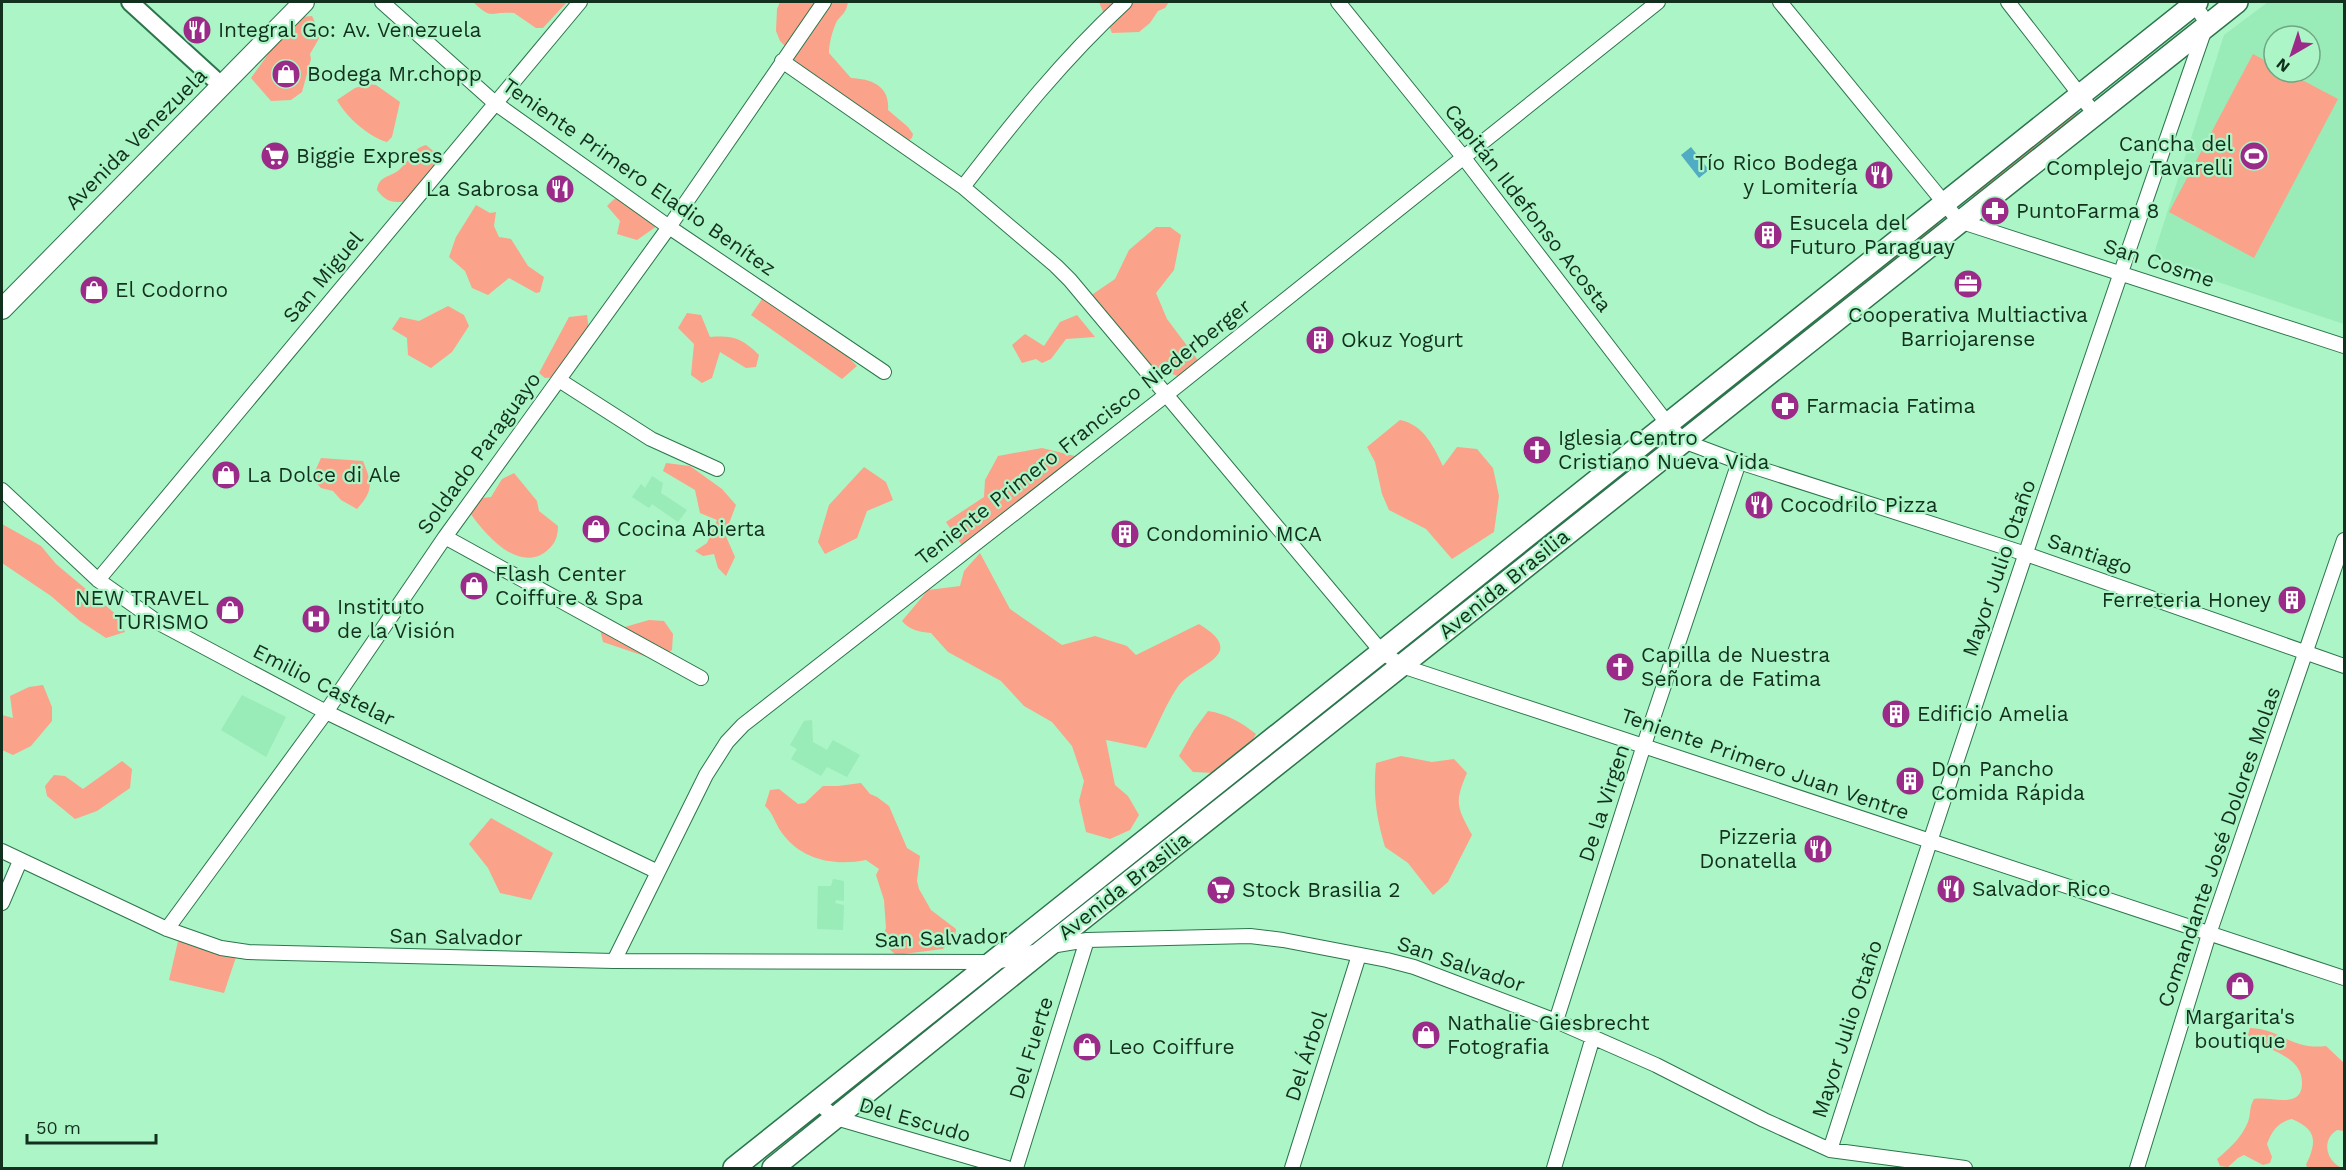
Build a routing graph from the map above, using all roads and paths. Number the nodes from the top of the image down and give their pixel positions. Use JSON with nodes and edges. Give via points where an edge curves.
{"nodes":[{"id":1,"x":130,"y":2,"type":"edge"},
{"id":2,"x":304,"y":2,"type":"edge"},
{"id":3,"x":382,"y":2,"type":"edge"},
{"id":4,"x":580,"y":2,"type":"edge"},
{"id":5,"x":824,"y":2,"type":"edge"},
{"id":6,"x":1125,"y":2,"type":"edge"},
{"id":7,"x":1338,"y":2,"type":"edge"},
{"id":8,"x":1658,"y":2,"type":"edge"},
{"id":9,"x":1780,"y":2,"type":"edge"},
{"id":10,"x":2008,"y":2,"type":"edge"},
{"id":11,"x":2237,"y":2,"type":"edge"},
{"id":12,"x":2195,"y":3,"type":"edge"},
{"id":13,"x":2207,"y":23,"type":"junction"},
{"id":14,"x":782,"y":61,"type":"junction"},
{"id":15,"x":222,"y":86,"type":"junction"},
{"id":16,"x":2079,"y":94,"type":"junction"},
{"id":17,"x":495,"y":103,"type":"junction"},
{"id":18,"x":2094,"y":113,"type":"junction"},
{"id":19,"x":1464,"y":158,"type":"junction"},
{"id":20,"x":963,"y":187,"type":"junction"},
{"id":21,"x":1943,"y":203,"type":"junction"},
{"id":22,"x":1959,"y":221,"type":"junction"},
{"id":23,"x":669,"y":227,"type":"junction"},
{"id":24,"x":2121,"y":272,"type":"junction"},
{"id":25,"x":2,"y":309,"type":"edge"},
{"id":26,"x":1765,"y":345,"type":"junction"},
{"id":27,"x":2344,"y":346,"type":"edge"},
{"id":28,"x":1779,"y":365,"type":"junction"},
{"id":29,"x":884,"y":372,"type":"dead end"},
{"id":30,"x":559,"y":380,"type":"junction"},
{"id":31,"x":1166,"y":395,"type":"junction"},
{"id":32,"x":1667,"y":423,"type":"junction"},
{"id":33,"x":1683,"y":441,"type":"junction"},
{"id":34,"x":1739,"y":462,"type":"junction"},
{"id":35,"x":717,"y":469,"type":"dead end"},
{"id":36,"x":2,"y":490,"type":"edge"},
{"id":37,"x":445,"y":537,"type":"junction"},
{"id":38,"x":2344,"y":540,"type":"edge"},
{"id":39,"x":2026,"y":554,"type":"junction"},
{"id":40,"x":98,"y":580,"type":"junction"},
{"id":41,"x":1381,"y":651,"type":"junction"},
{"id":42,"x":2307,"y":652,"type":"junction"},
{"id":43,"x":1401,"y":666,"type":"junction"},
{"id":44,"x":2344,"y":666,"type":"edge"},
{"id":45,"x":701,"y":678,"type":"dead end"},
{"id":46,"x":326,"y":712,"type":"junction"},
{"id":47,"x":1644,"y":745,"type":"junction"},
{"id":48,"x":1929,"y":842,"type":"junction"},
{"id":49,"x":2,"y":851,"type":"edge"},
{"id":50,"x":20,"y":861,"type":"junction"},
{"id":51,"x":658,"y":872,"type":"junction"},
{"id":52,"x":2,"y":903,"type":"edge"},
{"id":53,"x":167,"y":929,"type":"junction"},
{"id":54,"x":2209,"y":934,"type":"junction"},
{"id":55,"x":1087,"y":940,"type":"junction"},
{"id":56,"x":1047,"y":947,"type":"junction"},
{"id":57,"x":1359,"y":955,"type":"junction"},
{"id":58,"x":614,"y":962,"type":"junction"},
{"id":59,"x":993,"y":962,"type":"junction"},
{"id":60,"x":2344,"y":978,"type":"edge"},
{"id":61,"x":1556,"y":1021,"type":"junction"},
{"id":62,"x":1593,"y":1037,"type":"junction"},
{"id":63,"x":817,"y":1102,"type":"junction"},
{"id":64,"x":836,"y":1118,"type":"junction"},
{"id":65,"x":1830,"y":1150,"type":"junction"},
{"id":66,"x":734,"y":1168,"type":"edge"},
{"id":67,"x":773,"y":1168,"type":"edge"},
{"id":68,"x":1007,"y":1168,"type":"edge"},
{"id":69,"x":1016,"y":1168,"type":"edge"},
{"id":70,"x":1292,"y":1168,"type":"edge"},
{"id":71,"x":1554,"y":1168,"type":"edge"},
{"id":72,"x":1965,"y":1168,"type":"edge"},
{"id":73,"x":2138,"y":1168,"type":"edge"}],
"edges":[{"from":1,"to":15,"type":"street"},
{"from":2,"to":15,"type":"main road","name":"Avenida Venezuela"},
{"from":3,"to":17,"type":"street","name":"Teniente Primero Eladio Benítez"},
{"from":4,"to":17,"type":"street","name":"San Miguel"},
{"from":5,"to":14,"type":"street","name":"Soldado Paraguayo"},
{"from":6,"to":20,"type":"street","via":[[1082,43],[1018,115]]},
{"from":7,"to":19,"type":"street","name":"Capitán Ildefonso Acosta"},
{"from":8,"to":19,"type":"street","name":"Teniente Primero Francisco Niederberger"},
{"from":9,"to":21,"type":"street"},
{"from":10,"to":16,"type":"street"},
{"from":11,"to":13,"type":"main road","name":"Avenida Brasilia"},
{"from":12,"to":13,"type":"street"},
{"from":12,"to":16,"type":"main road","name":"Avenida Brasilia"},
{"from":13,"to":18,"type":"main road","name":"Avenida Brasilia"},
{"from":13,"to":24,"type":"street","name":"Mayor Julio Otaño"},
{"from":14,"to":20,"type":"street","name":"Teniente Primero Juan Ventre"},
{"from":14,"to":23,"type":"street","name":"Soldado Paraguayo"},
{"from":15,"to":25,"type":"main road","name":"Avenida Venezuela"},
{"from":16,"to":18,"type":"street"},
{"from":16,"to":21,"type":"main road","name":"Avenida Brasilia"},
{"from":17,"to":23,"type":"street","name":"Teniente Primero Eladio Benítez"},
{"from":17,"to":40,"type":"street","name":"San Miguel"},
{"from":18,"to":22,"type":"main road","name":"Avenida Brasilia"},
{"from":19,"to":31,"type":"street","name":"Teniente Primero Francisco Niederberger"},
{"from":19,"to":32,"type":"street","name":"Capitán Ildefonso Acosta"},
{"from":20,"to":31,"type":"street","name":"Teniente Primero Juan Ventre","via":[[1063,272]]},
{"from":21,"to":22,"type":"street"},
{"from":21,"to":26,"type":"main road","name":"Avenida Brasilia"},
{"from":22,"to":24,"type":"street","name":"San Cosme"},
{"from":22,"to":28,"type":"main road","name":"Avenida Brasilia"},
{"from":23,"to":29,"type":"street","name":"Teniente Primero Eladio Benítez"},
{"from":23,"to":30,"type":"street","name":"Soldado Paraguayo"},
{"from":24,"to":27,"type":"street","name":"San Cosme"},
{"from":24,"to":39,"type":"street","name":"Mayor Julio Otaño"},
{"from":26,"to":28,"type":"main road"},
{"from":26,"to":32,"type":"main road","name":"Avenida Brasilia"},
{"from":28,"to":33,"type":"main road","name":"Avenida Brasilia"},
{"from":30,"to":35,"type":"street","via":[[651,439]]},
{"from":30,"to":37,"type":"street","name":"Soldado Paraguayo"},
{"from":31,"to":41,"type":"street","name":"Teniente Primero Juan Ventre"},
{"from":31,"to":51,"type":"street","name":"Teniente Primero Francisco Niederberger","via":[[743,725],[706,775]]},
{"from":32,"to":33,"type":"street","name":"Capitán Ildefonso Acosta"},
{"from":32,"to":41,"type":"main road","name":"Avenida Brasilia"},
{"from":33,"to":34,"type":"street","name":"Santiago"},
{"from":33,"to":43,"type":"main road","name":"Avenida Brasilia"},
{"from":34,"to":39,"type":"street","name":"Santiago"},
{"from":34,"to":47,"type":"street","name":"De la Virgen"},
{"from":36,"to":40,"type":"street","name":"Emilio Castelar"},
{"from":37,"to":45,"type":"street"},
{"from":37,"to":46,"type":"street","name":"Soldado Paraguayo"},
{"from":38,"to":42,"type":"street","name":"Comandante José Dolores Molas"},
{"from":39,"to":42,"type":"street","name":"Santiago"},
{"from":39,"to":48,"type":"street","name":"Mayor Julio Otaño"},
{"from":40,"to":46,"type":"street","name":"Emilio Castelar","via":[[159,623]]},
{"from":41,"to":43,"type":"street","name":"Teniente Primero Juan Ventre"},
{"from":41,"to":59,"type":"main road","name":"Avenida Brasilia"},
{"from":42,"to":44,"type":"street","name":"Santiago"},
{"from":42,"to":54,"type":"street","name":"Comandante José Dolores Molas"},
{"from":43,"to":47,"type":"street","name":"Teniente Primero Juan Ventre"},
{"from":43,"to":56,"type":"main road","name":"Avenida Brasilia"},
{"from":46,"to":51,"type":"street","name":"Emilio Castelar"},
{"from":46,"to":53,"type":"street","name":"Soldado Paraguayo"},
{"from":47,"to":48,"type":"street","name":"Teniente Primero Juan Ventre"},
{"from":47,"to":61,"type":"street","name":"De la Virgen"},
{"from":48,"to":54,"type":"street","name":"Teniente Primero Juan Ventre"},
{"from":48,"to":65,"type":"street","name":"Mayor Julio Otaño"},
{"from":49,"to":50,"type":"street","name":"San Salvador"},
{"from":50,"to":52,"type":"street"},
{"from":50,"to":53,"type":"street","name":"San Salvador"},
{"from":51,"to":58,"type":"street","name":"Teniente Primero Francisco Niederberger"},
{"from":53,"to":58,"type":"street","name":"San Salvador","via":[[221,948],[248,952]]},
{"from":54,"to":60,"type":"street","name":"Teniente Primero Juan Ventre"},
{"from":54,"to":73,"type":"street","name":"Comandante José Dolores Molas"},
{"from":55,"to":56,"type":"street","name":"San Salvador"},
{"from":55,"to":57,"type":"street","name":"San Salvador","via":[[1250,936]]},
{"from":55,"to":69,"type":"street","name":"Del Fuerte"},
{"from":56,"to":59,"type":"street","name":"San Salvador"},
{"from":56,"to":64,"type":"main road","name":"Avenida Brasilia"},
{"from":57,"to":61,"type":"street","name":"San Salvador","via":[[1414,967]]},
{"from":57,"to":70,"type":"street","name":"Del Árbol"},
{"from":58,"to":59,"type":"street","name":"San Salvador"},
{"from":59,"to":63,"type":"main road","name":"Avenida Brasilia"},
{"from":61,"to":62,"type":"street","name":"San Salvador"},
{"from":62,"to":65,"type":"street","name":"San Salvador"},
{"from":62,"to":71,"type":"street"},
{"from":63,"to":64,"type":"street","name":"Del Escudo"},
{"from":63,"to":66,"type":"main road","name":"Avenida Brasilia"},
{"from":64,"to":67,"type":"main road","name":"Avenida Brasilia"},
{"from":64,"to":68,"type":"street","name":"Del Escudo"},
{"from":65,"to":72,"type":"street","name":"San Salvador"}]}
